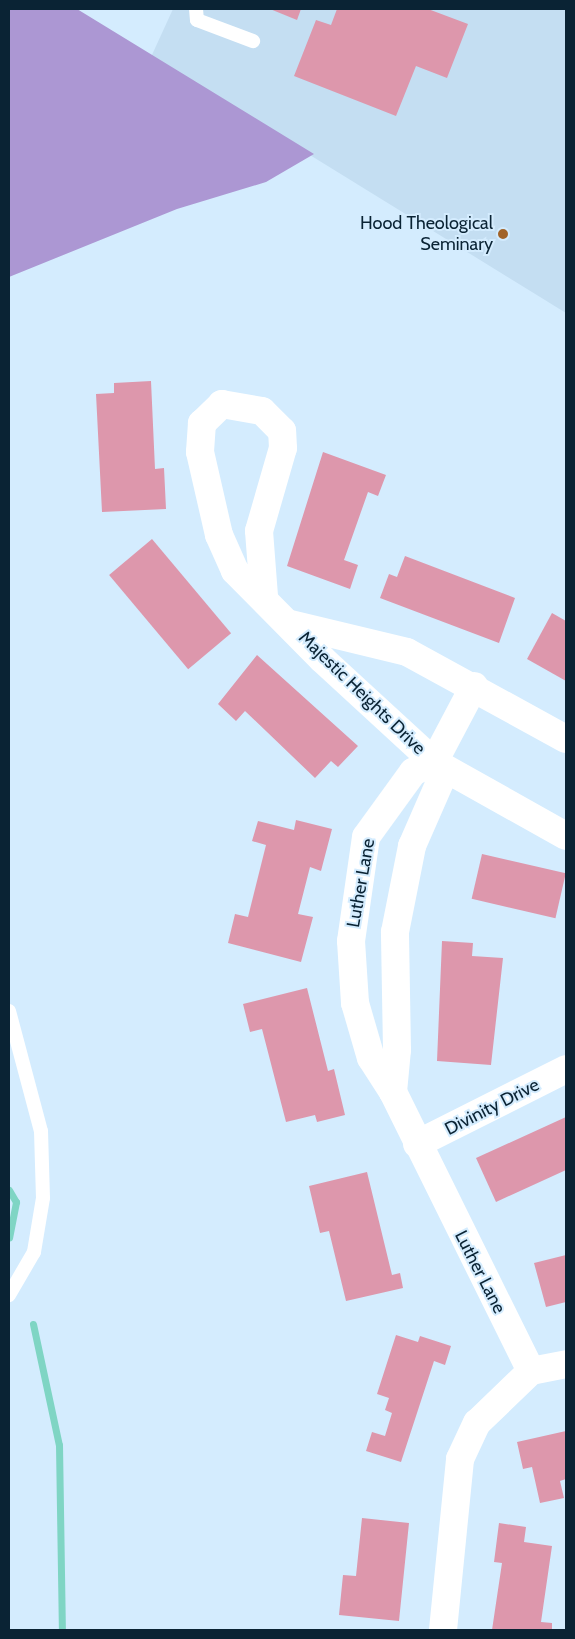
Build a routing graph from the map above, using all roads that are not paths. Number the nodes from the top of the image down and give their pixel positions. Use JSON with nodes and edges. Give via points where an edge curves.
{"nodes":[{"id":1,"x":196,"y":9,"type":"edge"},
{"id":2,"x":253,"y":40,"type":"dead end"},
{"id":3,"x":264,"y":596,"type":"junction"},
{"id":4,"x":290,"y":624,"type":"junction"},
{"id":5,"x":474,"y":686,"type":"junction"},
{"id":6,"x":566,"y":739,"type":"edge"},
{"id":7,"x":434,"y":762,"type":"junction"},
{"id":8,"x":566,"y":836,"type":"edge"},
{"id":9,"x":9,"y":1011,"type":"edge"},
{"id":10,"x":566,"y":1069,"type":"edge"},
{"id":11,"x":393,"y":1092,"type":"junction"},
{"id":12,"x":417,"y":1144,"type":"junction"},
{"id":13,"x":9,"y":1295,"type":"edge"},
{"id":14,"x":566,"y":1364,"type":"edge"},
{"id":15,"x":531,"y":1371,"type":"junction"},
{"id":16,"x":443,"y":1630,"type":"edge"}],
"edges":[{"from":1,"to":2,"type":"lane","via":[[197,20]]},
{"from":3,"to":3,"type":"street","name":"Majestic Heights Drive","via":[[259,531],[283,448],[282,432],[262,411],[222,404],[202,423],[205,487],[236,571]]},
{"from":3,"to":4,"type":"street","name":"Majestic Heights Drive"},
{"from":4,"to":5,"type":"street","name":"Majestic Heights Drive","via":[[407,652]]},
{"from":4,"to":7,"type":"street","name":"Majestic Heights Drive","via":[[322,659]]},
{"from":5,"to":6,"type":"street","name":"Majestic Heights Drive"},
{"from":5,"to":7,"type":"street","name":"Majestic Heights Drive"},
{"from":7,"to":8,"type":"street","name":"Majestic Heights Drive"},
{"from":7,"to":11,"type":"street","via":[[440,782],[412,846],[395,932],[397,1050]]},
{"from":7,"to":11,"type":"street","name":"Luther Lane","via":[[414,772],[366,837],[357,885],[351,941],[355,1003],[371,1058]]},
{"from":9,"to":13,"type":"lane","via":[[41,1131],[44,1198],[34,1252]]},
{"from":10,"to":12,"type":"street","name":"Divinity Drive"},
{"from":11,"to":12,"type":"street","name":"Luther Lane"},
{"from":12,"to":15,"type":"street","name":"Luther Lane"},
{"from":14,"to":15,"type":"street"},
{"from":15,"to":16,"type":"street","via":[[477,1423],[460,1459]]}]}
